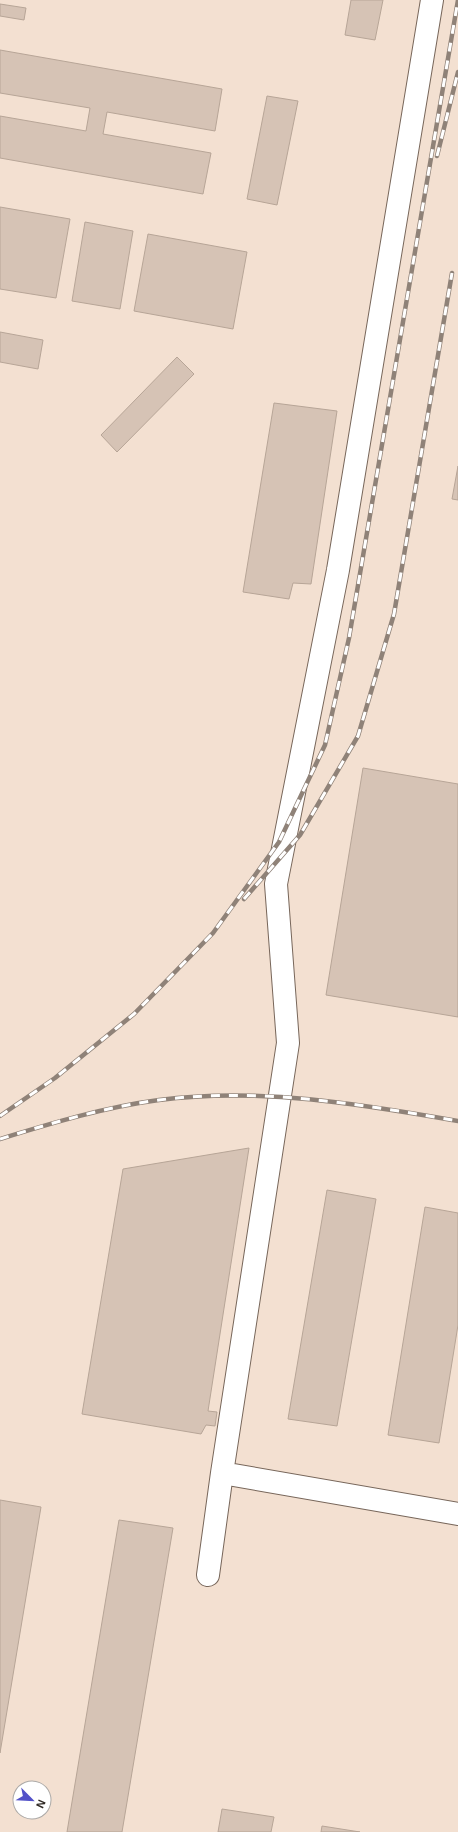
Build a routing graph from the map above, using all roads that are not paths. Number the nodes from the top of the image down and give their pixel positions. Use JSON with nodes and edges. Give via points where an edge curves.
{"nodes":[{"id":1,"x":432,"y":0,"type":"edge"},
{"id":2,"x":222,"y":1472,"type":"junction"},
{"id":3,"x":458,"y":1514,"type":"edge"},
{"id":4,"x":208,"y":1575,"type":"dead end"}],
"edges":[{"from":1,"to":2,"type":"lane","via":[[338,570],[276,884],[288,1043]]},
{"from":2,"to":3,"type":"lane"},
{"from":2,"to":4,"type":"lane"}]}
